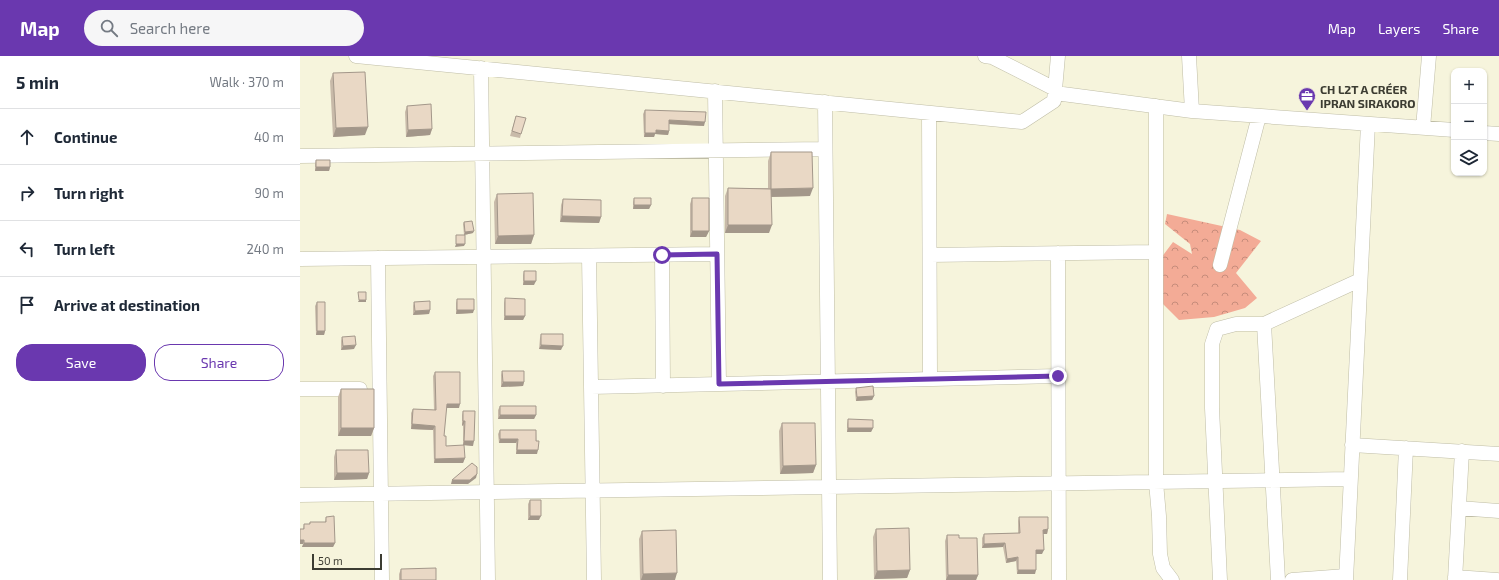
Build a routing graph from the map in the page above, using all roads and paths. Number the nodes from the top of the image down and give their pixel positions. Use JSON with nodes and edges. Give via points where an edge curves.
{"nodes":[{"id":1,"x":356,"y":56,"type":"edge"},
{"id":2,"x":990,"y":56,"type":"edge"},
{"id":3,"x":1058,"y":56,"type":"edge"},
{"id":4,"x":1189,"y":56,"type":"edge"},
{"id":5,"x":1429,"y":56,"type":"edge"},
{"id":6,"x":481,"y":68,"type":"junction"},
{"id":7,"x":715,"y":91,"type":"junction"},
{"id":8,"x":1055,"y":91,"type":"junction"},
{"id":9,"x":824,"y":102,"type":"junction"},
{"id":10,"x":1156,"y":106,"type":"junction"},
{"id":11,"x":1192,"y":111,"type":"junction"},
{"id":12,"x":929,"y":112,"type":"junction"},
{"id":13,"x":1259,"y":116,"type":"junction"},
{"id":14,"x":1368,"y":124,"type":"junction"},
{"id":15,"x":1423,"y":128,"type":"junction"},
{"id":16,"x":1451,"y":130,"type":"edge"},
{"id":17,"x":1487,"y":132,"type":"edge"},
{"id":18,"x":1499,"y":134,"type":"edge"},
{"id":19,"x":825,"y":149,"type":"junction"},
{"id":20,"x":715,"y":151,"type":"junction"},
{"id":21,"x":482,"y":154,"type":"junction"},
{"id":22,"x":300,"y":156,"type":"edge"},
{"id":23,"x":1156,"y":252,"type":"junction"},
{"id":24,"x":1058,"y":253,"type":"junction"},
{"id":25,"x":717,"y":254,"type":"junction"},
{"id":26,"x":662,"y":255,"type":"junction"},
{"id":27,"x":930,"y":255,"type":"junction"},
{"id":28,"x":589,"y":256,"type":"junction"},
{"id":29,"x":483,"y":257,"type":"junction"},
{"id":30,"x":378,"y":258,"type":"junction"},
{"id":31,"x":300,"y":259,"type":"edge"},
{"id":32,"x":1220,"y":265,"type":"dead end"},
{"id":33,"x":1360,"y":280,"type":"junction"},
{"id":34,"x":1264,"y":324,"type":"junction"},
{"id":35,"x":1058,"y":376,"type":"junction"},
{"id":36,"x":930,"y":379,"type":"junction"},
{"id":37,"x":828,"y":382,"type":"junction"},
{"id":38,"x":719,"y":384,"type":"junction"},
{"id":39,"x":663,"y":386,"type":"junction"},
{"id":40,"x":591,"y":387,"type":"junction"},
{"id":41,"x":380,"y":388,"type":"junction"},
{"id":42,"x":300,"y":390,"type":"edge"},
{"id":43,"x":1352,"y":445,"type":"junction"},
{"id":44,"x":1406,"y":448,"type":"junction"},
{"id":45,"x":1462,"y":452,"type":"junction"},
{"id":46,"x":1499,"y":454,"type":"edge"},
{"id":47,"x":1350,"y":479,"type":"junction"},
{"id":48,"x":1273,"y":480,"type":"junction"},
{"id":49,"x":1216,"y":481,"type":"junction"},
{"id":50,"x":1156,"y":482,"type":"junction"},
{"id":51,"x":1058,"y":484,"type":"junction"},
{"id":52,"x":829,"y":487,"type":"junction"},
{"id":53,"x":592,"y":491,"type":"junction"},
{"id":54,"x":487,"y":492,"type":"junction"},
{"id":55,"x":381,"y":494,"type":"junction"},
{"id":56,"x":300,"y":495,"type":"edge"},
{"id":57,"x":1458,"y":508,"type":"junction"},
{"id":58,"x":1499,"y":511,"type":"edge"},
{"id":59,"x":1346,"y":578,"type":"edge"},
{"id":60,"x":1455,"y":578,"type":"edge"},
{"id":61,"x":382,"y":580,"type":"edge"},
{"id":62,"x":488,"y":580,"type":"edge"},
{"id":63,"x":594,"y":580,"type":"edge"},
{"id":64,"x":830,"y":580,"type":"edge"},
{"id":65,"x":1058,"y":580,"type":"edge"},
{"id":66,"x":1172,"y":580,"type":"edge"},
{"id":67,"x":1220,"y":580,"type":"edge"},
{"id":68,"x":1278,"y":580,"type":"edge"},
{"id":69,"x":1292,"y":580,"type":"edge"},
{"id":70,"x":1400,"y":580,"type":"edge"},
{"id":71,"x":1497,"y":580,"type":"edge"}],
"edges":[{"from":1,"to":6,"type":"street"},
{"from":2,"to":8,"type":"street"},
{"from":3,"to":8,"type":"street"},
{"from":4,"to":11,"type":"street"},
{"from":5,"to":15,"type":"street"},
{"from":6,"to":7,"type":"street"},
{"from":6,"to":21,"type":"street"},
{"from":7,"to":9,"type":"street"},
{"from":7,"to":20,"type":"street"},
{"from":8,"to":10,"type":"street"},
{"from":8,"to":12,"type":"street","via":[[1054,101],[1022,122]]},
{"from":9,"to":12,"type":"street"},
{"from":9,"to":19,"type":"street"},
{"from":10,"to":11,"type":"street"},
{"from":10,"to":23,"type":"street"},
{"from":11,"to":13,"type":"street"},
{"from":12,"to":27,"type":"street"},
{"from":13,"to":14,"type":"street"},
{"from":13,"to":32,"type":"street"},
{"from":14,"to":15,"type":"street"},
{"from":14,"to":33,"type":"street"},
{"from":15,"to":16,"type":"street"},
{"from":17,"to":18,"type":"street"},
{"from":19,"to":20,"type":"street"},
{"from":19,"to":37,"type":"street"},
{"from":20,"to":21,"type":"street"},
{"from":20,"to":25,"type":"street"},
{"from":21,"to":22,"type":"street"},
{"from":21,"to":29,"type":"street"},
{"from":23,"to":24,"type":"street"},
{"from":23,"to":50,"type":"street"},
{"from":24,"to":27,"type":"street"},
{"from":24,"to":35,"type":"street"},
{"from":25,"to":26,"type":"street"},
{"from":25,"to":38,"type":"street"},
{"from":26,"to":28,"type":"street"},
{"from":26,"to":39,"type":"street"},
{"from":27,"to":36,"type":"street"},
{"from":28,"to":29,"type":"street"},
{"from":28,"to":40,"type":"street"},
{"from":29,"to":30,"type":"street"},
{"from":29,"to":54,"type":"street"},
{"from":30,"to":31,"type":"street"},
{"from":30,"to":41,"type":"street"},
{"from":33,"to":34,"type":"street"},
{"from":33,"to":43,"type":"street"},
{"from":34,"to":48,"type":"street"},
{"from":34,"to":49,"type":"street","via":[[1236,324],[1217,329],[1212,344]]},
{"from":35,"to":36,"type":"street"},
{"from":35,"to":51,"type":"street"},
{"from":36,"to":37,"type":"street"},
{"from":37,"to":38,"type":"street"},
{"from":37,"to":52,"type":"street"},
{"from":38,"to":39,"type":"street"},
{"from":39,"to":40,"type":"street"},
{"from":40,"to":53,"type":"street"},
{"from":41,"to":42,"type":"street"},
{"from":41,"to":55,"type":"street"},
{"from":43,"to":44,"type":"street"},
{"from":43,"to":47,"type":"street"},
{"from":44,"to":45,"type":"street"},
{"from":44,"to":70,"type":"street"},
{"from":45,"to":46,"type":"street"},
{"from":45,"to":57,"type":"street"},
{"from":47,"to":48,"type":"street"},
{"from":47,"to":59,"type":"street"},
{"from":48,"to":49,"type":"street"},
{"from":48,"to":68,"type":"street"},
{"from":49,"to":50,"type":"street"},
{"from":49,"to":67,"type":"street"},
{"from":50,"to":51,"type":"street"},
{"from":50,"to":66,"type":"street","via":[[1162,568]]},
{"from":51,"to":52,"type":"street"},
{"from":51,"to":65,"type":"street"},
{"from":52,"to":53,"type":"street"},
{"from":52,"to":64,"type":"street"},
{"from":53,"to":54,"type":"street"},
{"from":53,"to":63,"type":"street"},
{"from":54,"to":55,"type":"street"},
{"from":54,"to":62,"type":"street"},
{"from":55,"to":56,"type":"street"},
{"from":55,"to":61,"type":"street"},
{"from":57,"to":58,"type":"street"},
{"from":57,"to":60,"type":"street"},
{"from":59,"to":69,"type":"street"},
{"from":60,"to":71,"type":"street"}]}
